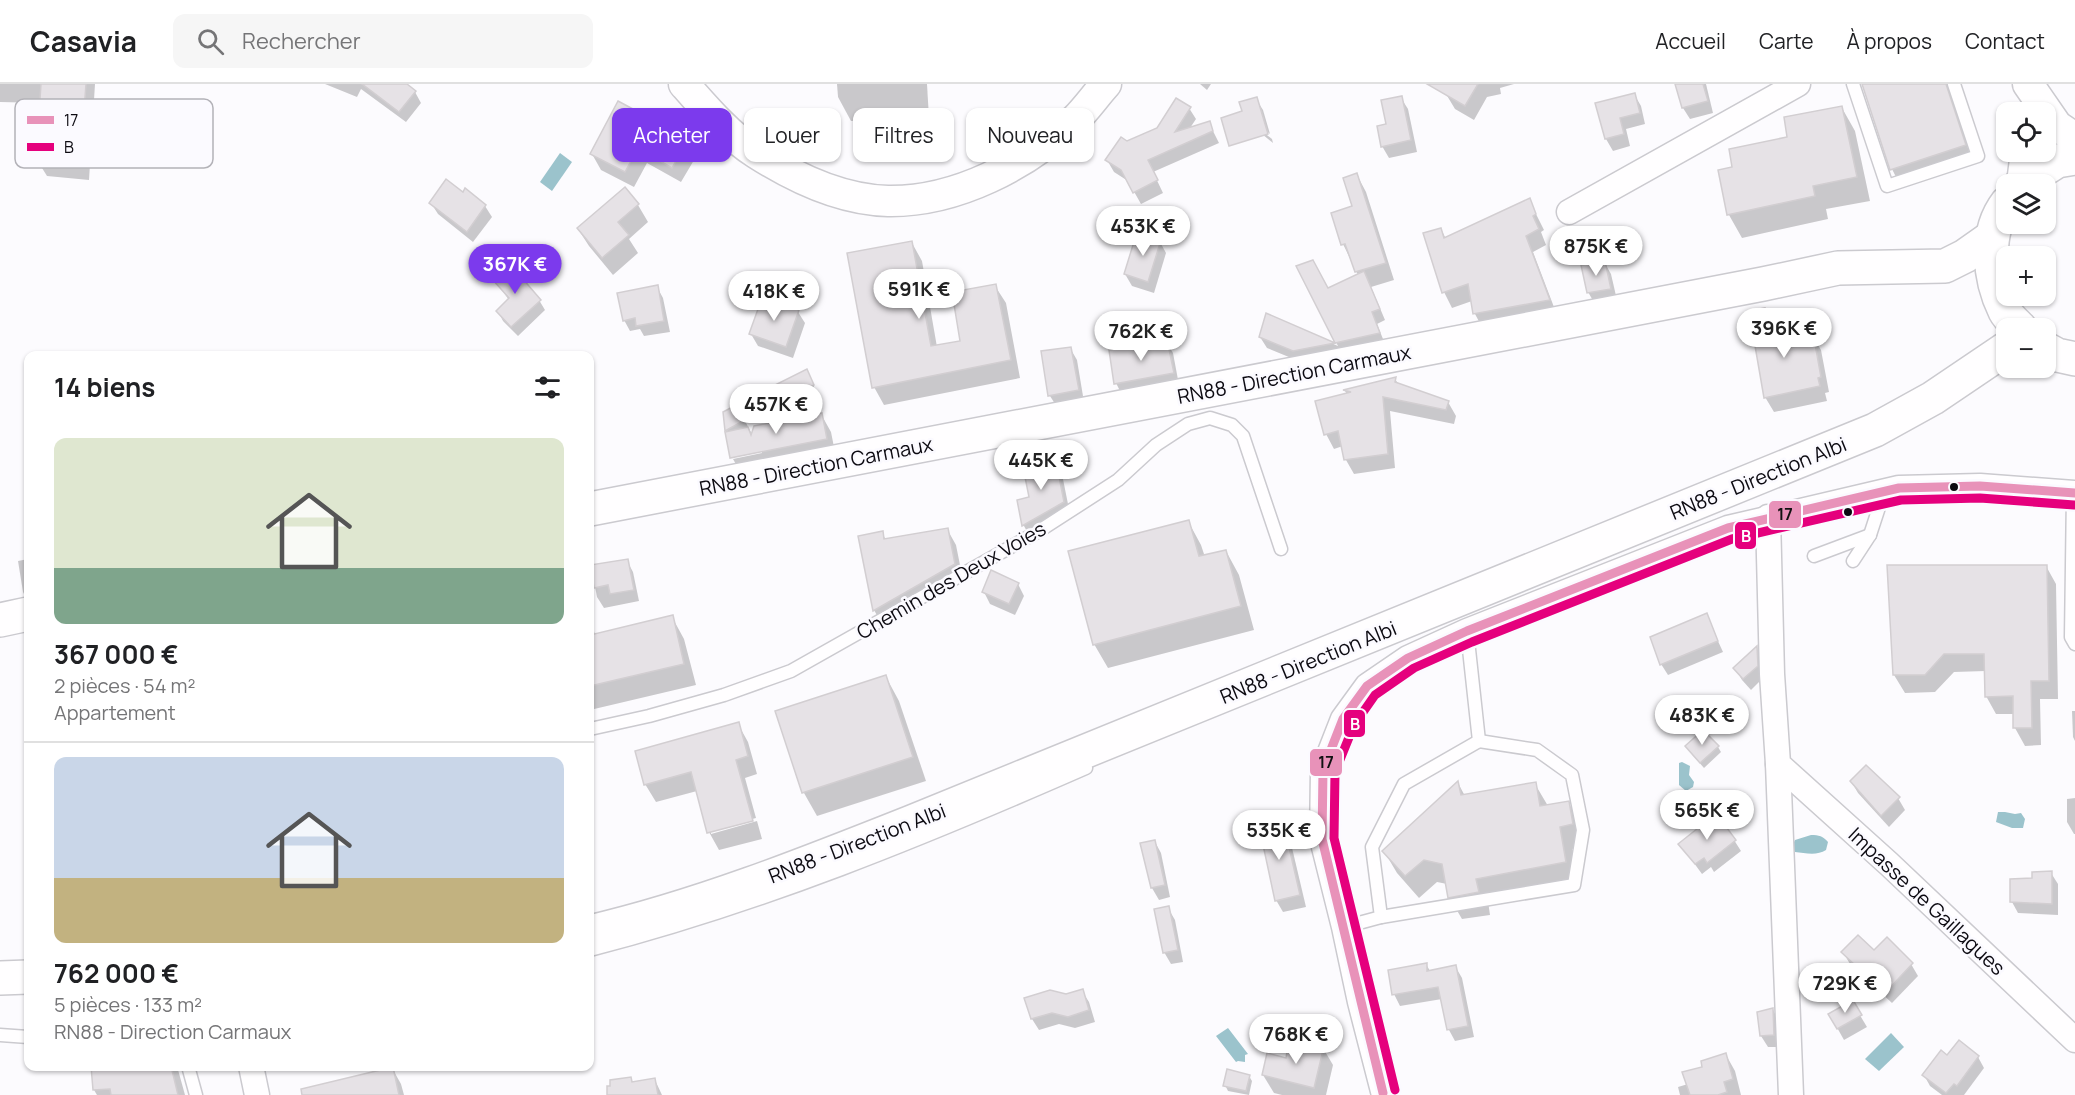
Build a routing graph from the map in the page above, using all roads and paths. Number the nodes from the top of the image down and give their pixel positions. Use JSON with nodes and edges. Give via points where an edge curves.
{"nodes":[{"id":1,"x":684,"y":84,"type":"edge"},
{"id":2,"x":1106,"y":84,"type":"edge"},
{"id":3,"x":1798,"y":84,"type":"edge"},
{"id":4,"x":1852,"y":84,"type":"edge"},
{"id":5,"x":1954,"y":84,"type":"edge"},
{"id":6,"x":2019,"y":84,"type":"edge"},
{"id":7,"x":2028,"y":84,"type":"edge"},
{"id":8,"x":2022,"y":102,"type":"edge"},
{"id":9,"x":2075,"y":138,"type":"edge"},
{"id":10,"x":2075,"y":158,"type":"edge"},
{"id":11,"x":2039,"y":174,"type":"edge"},
{"id":12,"x":1569,"y":212,"type":"dead end"},
{"id":13,"x":1996,"y":226,"type":"edge"},
{"id":14,"x":1992,"y":237,"type":"junction"},
{"id":15,"x":2011,"y":318,"type":"edge"},
{"id":16,"x":2056,"y":354,"type":"edge"},
{"id":17,"x":1996,"y":355,"type":"edge"},
{"id":18,"x":2075,"y":359,"type":"edge"},
{"id":19,"x":1884,"y":492,"type":"junction"},
{"id":20,"x":2074,"y":493,"type":"edge"},
{"id":21,"x":594,"y":508,"type":"edge"},
{"id":22,"x":1768,"y":517,"type":"junction"},
{"id":23,"x":1870,"y":535,"type":"junction"},
{"id":24,"x":1281,"y":549,"type":"dead end"},
{"id":25,"x":1814,"y":556,"type":"dead end"},
{"id":26,"x":1853,"y":561,"type":"dead end"},
{"id":27,"x":24,"y":615,"type":"edge"},
{"id":28,"x":0,"y":620,"type":"edge"},
{"id":29,"x":1467,"y":631,"type":"junction"},
{"id":30,"x":2075,"y":644,"type":"edge"},
{"id":31,"x":1333,"y":652,"type":"junction"},
{"id":32,"x":594,"y":728,"type":"edge"},
{"id":33,"x":1149,"y":739,"type":"dead end"},
{"id":34,"x":1479,"y":741,"type":"junction"},
{"id":35,"x":1778,"y":764,"type":"junction"},
{"id":36,"x":1095,"y":765,"type":"dead end"},
{"id":37,"x":1381,"y":917,"type":"junction"},
{"id":38,"x":1344,"y":927,"type":"junction"},
{"id":39,"x":594,"y":931,"type":"edge"},
{"id":40,"x":594,"y":949,"type":"edge"},
{"id":41,"x":24,"y":976,"type":"edge"},
{"id":42,"x":0,"y":978,"type":"edge"},
{"id":43,"x":0,"y":1035,"type":"edge"},
{"id":44,"x":24,"y":1037,"type":"edge"},
{"id":45,"x":2075,"y":1040,"type":"edge"},
{"id":46,"x":189,"y":1071,"type":"edge"},
{"id":47,"x":252,"y":1071,"type":"edge"},
{"id":48,"x":1382,"y":1094,"type":"edge"},
{"id":49,"x":196,"y":1095,"type":"edge"},
{"id":50,"x":257,"y":1095,"type":"edge"},
{"id":51,"x":1791,"y":1095,"type":"edge"}],
"edges":[{"from":1,"to":2,"type":"street","via":[[708,112],[774,164],[804,181],[888,201],[933,197],[979,182],[1024,159],[1076,118]]},
{"from":3,"to":12,"type":"street"},
{"from":4,"to":5,"type":"lane","via":[[1887,186],[1978,156]]},
{"from":6,"to":8,"type":"street"},
{"from":7,"to":9,"type":"street","via":[[2057,126]]},
{"from":10,"to":11,"type":"main road","via":[[2057,161]]},
{"from":13,"to":14,"type":"main road"},
{"from":14,"to":15,"type":"main road","via":[[1992,276]]},
{"from":14,"to":21,"type":"main road","name":"RN88 - Direction Carmaux","via":[[1945,266],[1838,268]]},
{"from":16,"to":18,"type":"main road"},
{"from":17,"to":31,"type":"main road","name":"RN88 - Direction Albi","via":[[1933,398],[1875,430]]},
{"from":19,"to":20,"type":"street","via":[[1899,488],[1980,486]]},
{"from":19,"to":22,"type":"street"},
{"from":19,"to":23,"type":"lane"},
{"from":20,"to":30,"type":"lane","via":[[2071,637]]},
{"from":22,"to":29,"type":"street","via":[[1728,528]]},
{"from":22,"to":35,"type":"street"},
{"from":23,"to":25,"type":"lane"},
{"from":23,"to":26,"type":"lane"},
{"from":24,"to":32,"type":"lane","name":"Chemin des Deux Voies","via":[[1243,436],[1232,425],[1210,418],[1188,424],[1156,445],[1118,480],[1038,531],[791,671],[724,695]]},
{"from":27,"to":28,"type":"main road"},
{"from":29,"to":34,"type":"lane"},
{"from":29,"to":38,"type":"street","via":[[1408,658],[1367,686],[1343,719],[1323,770],[1322,839]]},
{"from":31,"to":33,"type":"lane"},
{"from":31,"to":39,"type":"main road","name":"RN88 - Direction Albi","via":[[771,877]]},
{"from":34,"to":37,"type":"lane","via":[[1404,783],[1372,847]]},
{"from":34,"to":37,"type":"lane","via":[[1538,750],[1572,775],[1583,830],[1574,885]]},
{"from":35,"to":45,"type":"street","name":"Impasse de Gaillagues"},
{"from":35,"to":51,"type":"street"},
{"from":36,"to":40,"type":"lane","via":[[947,829],[781,892]]},
{"from":37,"to":38,"type":"lane"},
{"from":38,"to":48,"type":"street"},
{"from":41,"to":42,"type":"main road"},
{"from":43,"to":44,"type":"lane"},
{"from":46,"to":49,"type":"lane"},
{"from":47,"to":50,"type":"street"}]}
